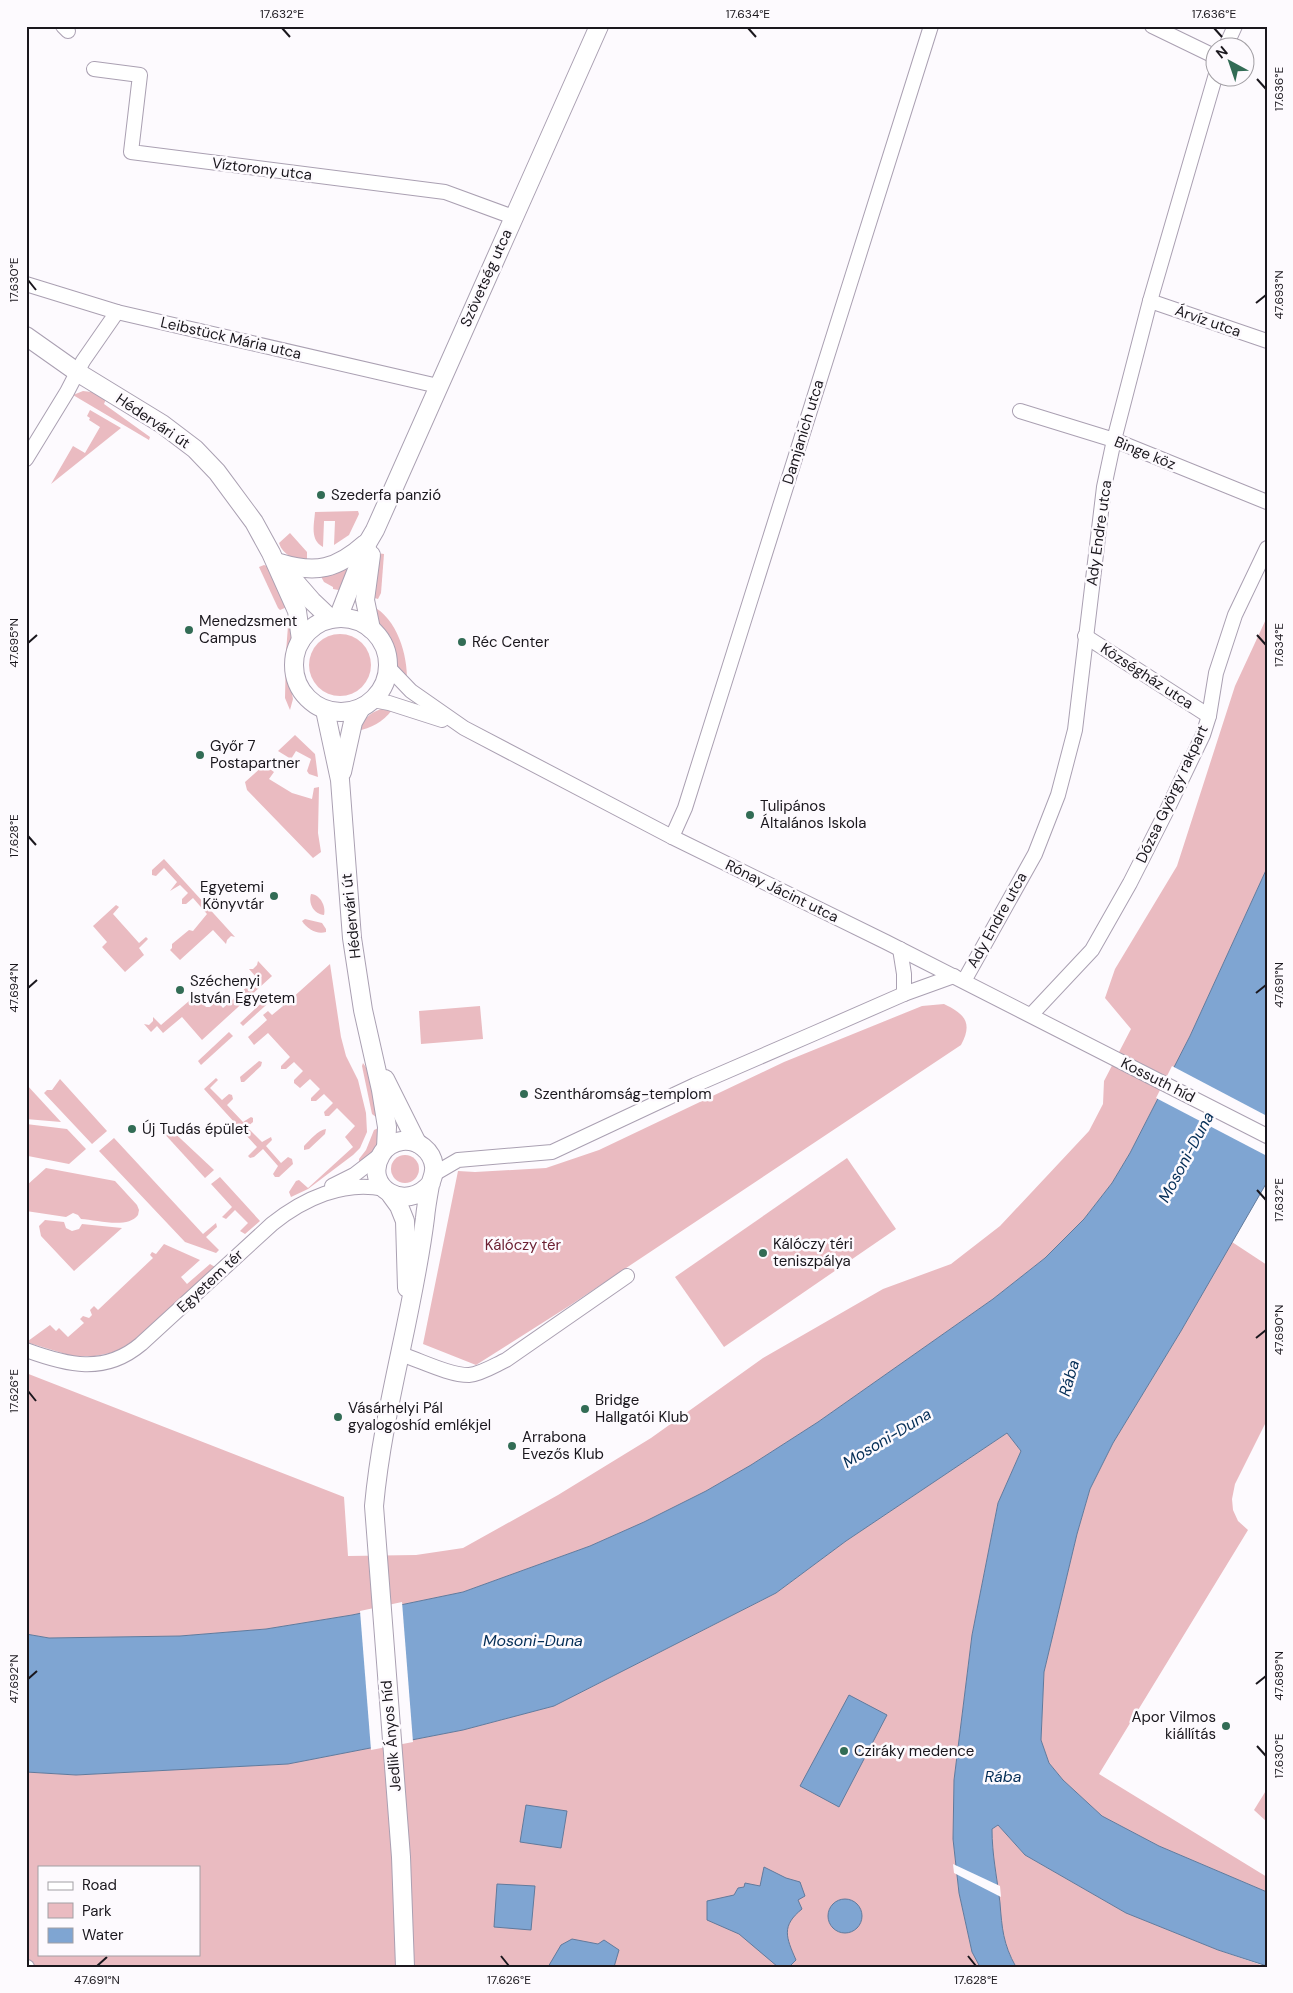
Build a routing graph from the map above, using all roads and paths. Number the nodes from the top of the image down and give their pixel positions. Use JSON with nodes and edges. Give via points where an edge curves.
{"nodes":[{"id":1,"x":599,"y":26,"type":"edge"},
{"id":2,"x":931,"y":26,"type":"edge"},
{"id":3,"x":1152,"y":26,"type":"edge"},
{"id":4,"x":1235,"y":26,"type":"edge"},
{"id":5,"x":1230,"y":38,"type":"edge"},
{"id":6,"x":1206,"y":52,"type":"edge"},
{"id":7,"x":94,"y":70,"type":"dead end"},
{"id":8,"x":1212,"y":88,"type":"edge"},
{"id":9,"x":514,"y":217,"type":"junction"},
{"id":10,"x":26,"y":284,"type":"edge"},
{"id":11,"x":1150,"y":301,"type":"junction"},
{"id":12,"x":117,"y":312,"type":"junction"},
{"id":13,"x":26,"y":336,"type":"edge"},
{"id":14,"x":1267,"y":341,"type":"edge"},
{"id":15,"x":77,"y":372,"type":"junction"},
{"id":16,"x":438,"y":386,"type":"junction"},
{"id":17,"x":1020,"y":411,"type":"dead end"},
{"id":18,"x":1114,"y":440,"type":"junction"},
{"id":19,"x":26,"y":459,"type":"edge"},
{"id":20,"x":1267,"y":502,"type":"edge"},
{"id":21,"x":371,"y":536,"type":"junction"},
{"id":22,"x":1267,"y":548,"type":"edge"},
{"id":23,"x":275,"y":558,"type":"junction"},
{"id":24,"x":334,"y":618,"type":"junction"},
{"id":25,"x":372,"y":629,"type":"junction"},
{"id":26,"x":1086,"y":636,"type":"junction"},
{"id":27,"x":301,"y":640,"type":"junction"},
{"id":28,"x":388,"y":667,"type":"junction"},
{"id":29,"x":367,"y":704,"type":"junction"},
{"id":30,"x":325,"y":710,"type":"junction"},
{"id":31,"x":1209,"y":716,"type":"junction"},
{"id":32,"x":464,"y":728,"type":"junction"},
{"id":33,"x":340,"y":780,"type":"junction"},
{"id":34,"x":672,"y":837,"type":"junction"},
{"id":35,"x":900,"y":949,"type":"junction"},
{"id":36,"x":959,"y":978,"type":"junction"},
{"id":37,"x":904,"y":994,"type":"junction"},
{"id":38,"x":1031,"y":1015,"type":"junction"},
{"id":39,"x":372,"y":1051,"type":"junction"},
{"id":40,"x":1102,"y":1051,"type":"joint"},
{"id":41,"x":1267,"y":1136,"type":"edge"},
{"id":42,"x":417,"y":1143,"type":"junction"},
{"id":43,"x":383,"y":1152,"type":"junction"},
{"id":44,"x":432,"y":1179,"type":"junction"},
{"id":45,"x":388,"y":1192,"type":"junction"},
{"id":46,"x":312,"y":1198,"type":"junction"},
{"id":47,"x":627,"y":1276,"type":"dead end"},
{"id":48,"x":408,"y":1311,"type":"junction"},
{"id":49,"x":26,"y":1350,"type":"edge"},
{"id":50,"x":400,"y":1354,"type":"junction"},
{"id":51,"x":405,"y":1967,"type":"edge"}],
"edges":[{"from":1,"to":9,"type":"street","name":"Szövetség utca"},
{"from":2,"to":34,"type":"street","name":"Damjanich utca","via":[[685,808]]},
{"from":3,"to":6,"type":"street"},
{"from":4,"to":5,"type":"street"},
{"from":7,"to":9,"type":"street","name":"Víztorony utca","via":[[140,75],[130,152],[445,192]]},
{"from":8,"to":11,"type":"street","name":"Ady Endre utca"},
{"from":9,"to":16,"type":"street","name":"Szövetség utca"},
{"from":10,"to":12,"type":"street","name":"Leibstück Mária utca"},
{"from":11,"to":14,"type":"street","name":"Árvíz utca"},
{"from":11,"to":18,"type":"street","name":"Ady Endre utca"},
{"from":12,"to":15,"type":"street"},
{"from":12,"to":16,"type":"street","name":"Leibstück Mária utca"},
{"from":13,"to":15,"type":"street","name":"Hédervári út"},
{"from":15,"to":19,"type":"street"},
{"from":15,"to":23,"type":"street","name":"Hédervári út","via":[[162,424],[195,450],[235,494]]},
{"from":16,"to":21,"type":"street","name":"Szövetség utca"},
{"from":17,"to":18,"type":"street","name":"Binge köz"},
{"from":18,"to":20,"type":"street","name":"Binge köz"},
{"from":18,"to":26,"type":"street","name":"Ady Endre utca","via":[[1104,487]]},
{"from":21,"to":23,"type":"street","via":[[352,556],[322,569],[302,568]]},
{"from":21,"to":24,"type":"street","name":"Szövetség utca"},
{"from":21,"to":25,"type":"street","name":"Szövetség utca","via":[[366,600]]},
{"from":22,"to":31,"type":"street","name":"Dózsa György rakpart","via":[[1235,615],[1216,673]]},
{"from":23,"to":24,"type":"street","name":"Hédervári út","via":[[299,588]]},
{"from":23,"to":27,"type":"street","name":"Hédervári út","via":[[297,611]]},
{"from":24,"to":25,"type":"street","via":[[361,622]]},
{"from":24,"to":27,"type":"street","via":[[319,623]]},
{"from":25,"to":28,"type":"street","via":[[387,652]]},
{"from":26,"to":31,"type":"street","name":"Községház utca"},
{"from":26,"to":36,"type":"street","name":"Ady Endre utca","via":[[1075,730],[1058,795],[1035,854]]},
{"from":27,"to":30,"type":"street","via":[[295,651],[294,677],[308,700]]},
{"from":28,"to":29,"type":"street","via":[[381,691]]},
{"from":28,"to":32,"type":"street","name":"Rónay Jácint utca","via":[[410,691]]},
{"from":29,"to":30,"type":"street","via":[[350,712]]},
{"from":29,"to":32,"type":"street","name":"Rónay Jácint utca","via":[[424,713]]},
{"from":29,"to":33,"type":"street","name":"Hédervári út","via":[[353,722]]},
{"from":30,"to":33,"type":"street","name":"Hédervári út"},
{"from":31,"to":38,"type":"street","name":"Dózsa György rakpart","via":[[1167,810],[1092,950]]},
{"from":32,"to":34,"type":"street","name":"Rónay Jácint utca"},
{"from":33,"to":39,"type":"street","name":"Hédervári út","via":[[352,938]]},
{"from":34,"to":35,"type":"street","name":"Rónay Jácint utca"},
{"from":35,"to":36,"type":"street","name":"Rónay Jácint utca"},
{"from":35,"to":37,"type":"street"},
{"from":36,"to":37,"type":"street"},
{"from":36,"to":38,"type":"street","name":"Rónay Jácint utca"},
{"from":37,"to":44,"type":"street","via":[[695,1085],[552,1152],[458,1160]]},
{"from":38,"to":40,"type":"street","name":"Rónay Jácint utca"},
{"from":39,"to":42,"type":"street","name":"Hédervári út"},
{"from":39,"to":43,"type":"street","name":"Hédervári út","via":[[386,1119]]},
{"from":40,"to":41,"type":"street","name":"Kossuth híd"},
{"from":42,"to":43,"type":"street","via":[[400,1141]]},
{"from":42,"to":44,"type":"street","via":[[432,1159]]},
{"from":43,"to":45,"type":"street","via":[[377,1172],[379,1181]]},
{"from":43,"to":46,"type":"street","name":"Egyetem tér","via":[[354,1175]]},
{"from":44,"to":45,"type":"street","via":[[418,1196],[400,1198]]},
{"from":44,"to":48,"type":"street","via":[[417,1277]]},
{"from":45,"to":46,"type":"street","name":"Egyetem tér","via":[[370,1186],[343,1188]]},
{"from":45,"to":48,"type":"street","via":[[399,1206],[405,1222]]},
{"from":46,"to":49,"type":"street","name":"Egyetem tér","via":[[272,1224],[130,1354],[114,1361],[90,1364],[65,1363]]},
{"from":47,"to":50,"type":"street","via":[[506,1360],[470,1375],[453,1373]]},
{"from":48,"to":50,"type":"street"},
{"from":50,"to":51,"type":"street","name":"Jedlik Ányos híd","via":[[374,1506],[401,1857]]}]}
